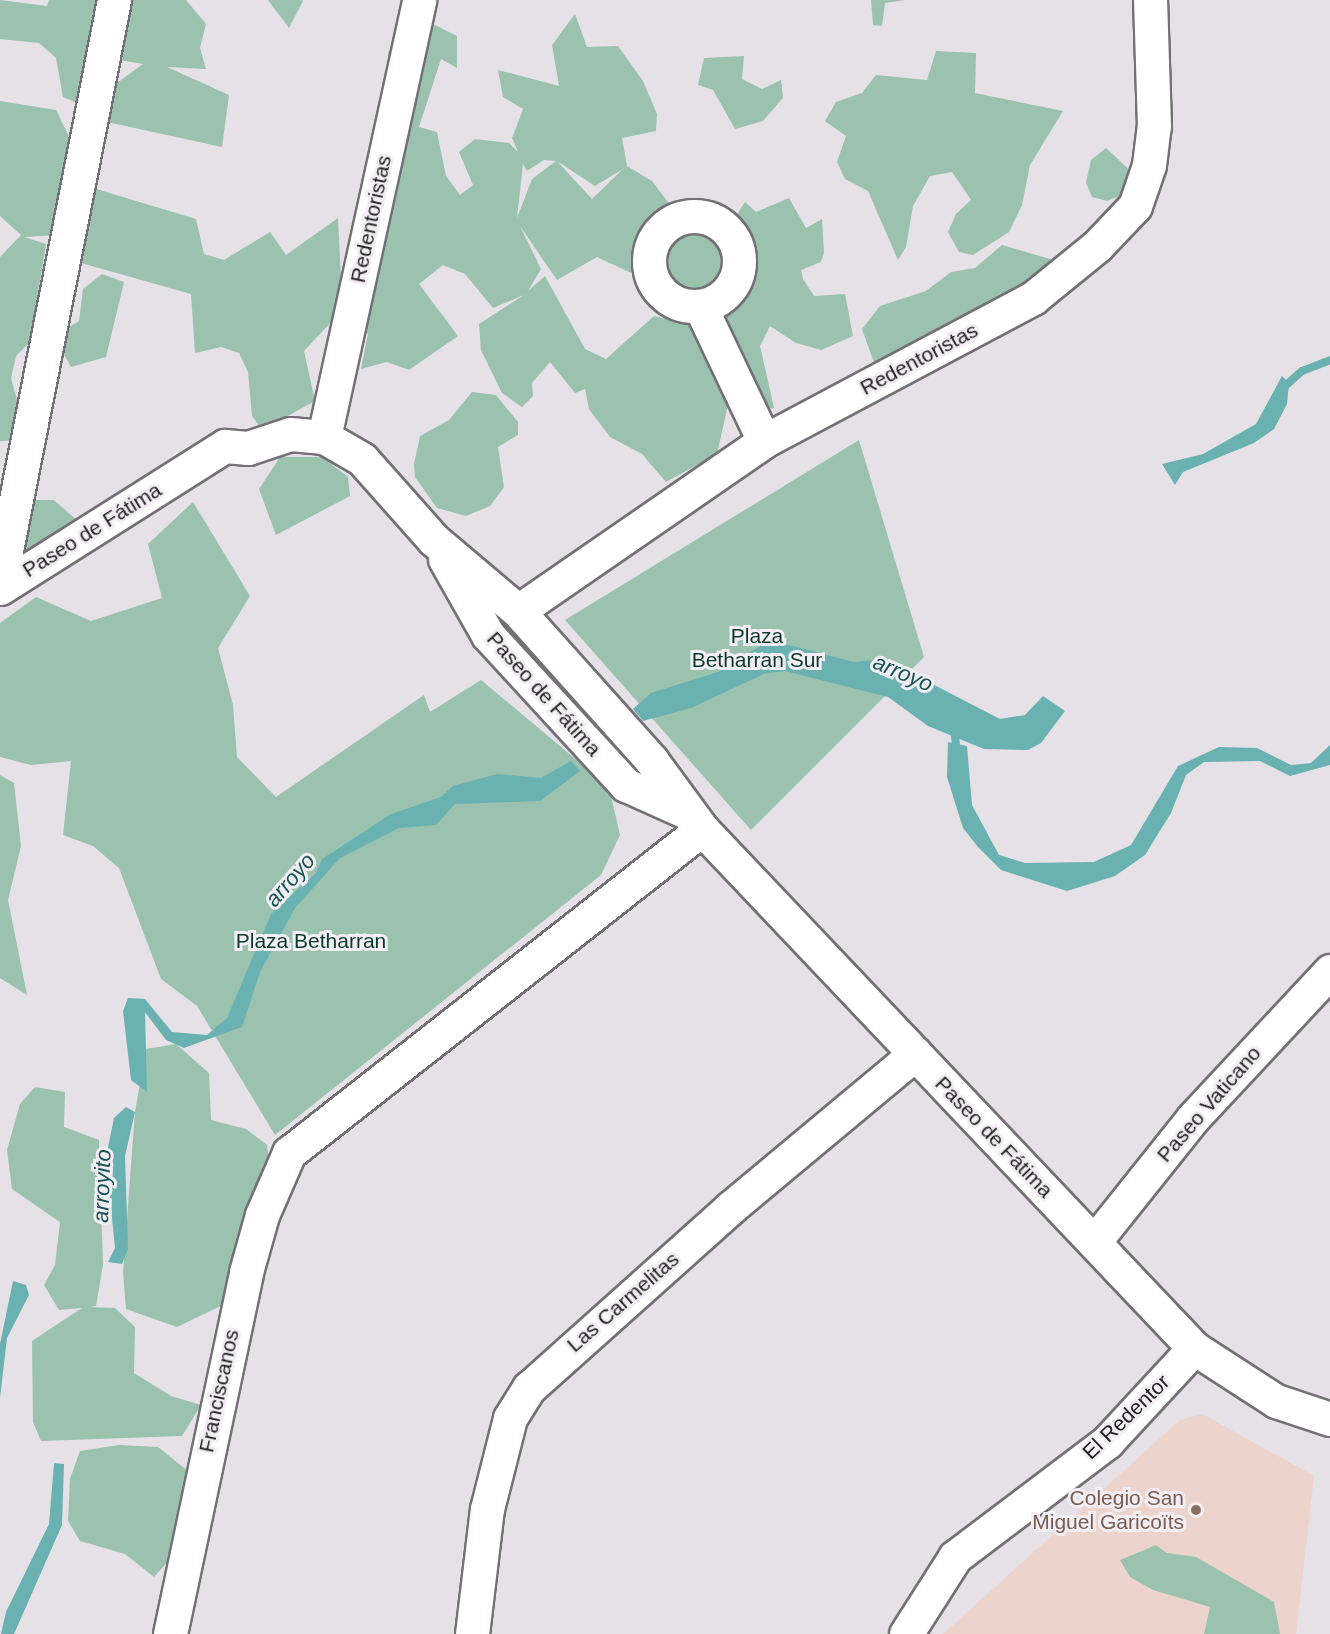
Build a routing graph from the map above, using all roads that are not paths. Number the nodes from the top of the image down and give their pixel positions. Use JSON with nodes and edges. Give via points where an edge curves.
{"nodes":[{"id":1,"x":114,"y":0,"type":"edge"},
{"id":2,"x":418,"y":0,"type":"edge"},
{"id":3,"x":1150,"y":0,"type":"edge"},
{"id":4,"x":700,"y":306,"type":"dead end"},
{"id":5,"x":324,"y":437,"type":"junction"},
{"id":6,"x":764,"y":441,"type":"junction"},
{"id":7,"x":248,"y":448,"type":"junction"},
{"id":8,"x":434,"y":540,"type":"junction"},
{"id":9,"x":0,"y":581,"type":"edge"},
{"id":10,"x":0,"y":588,"type":"edge"},
{"id":11,"x":0,"y":608,"type":"edge"},
{"id":12,"x":518,"y":611,"type":"junction"},
{"id":13,"x":694,"y":821,"type":"junction"},
{"id":14,"x":1330,"y":971,"type":"edge"},
{"id":15,"x":915,"y":1054,"type":"junction"},
{"id":16,"x":1094,"y":1242,"type":"junction"},
{"id":17,"x":1194,"y":1348,"type":"junction"},
{"id":18,"x":1330,"y":1419,"type":"edge"},
{"id":19,"x":170,"y":1634,"type":"edge"},
{"id":20,"x":472,"y":1634,"type":"edge"},
{"id":21,"x":906,"y":1634,"type":"edge"}],
"edges":[{"from":1,"to":9,"type":"street"},
{"from":2,"to":5,"type":"street","name":"Redentoristas"},
{"from":3,"to":6,"type":"street","name":"Redentoristas","via":[[1154,126],[1149,165],[1135,206],[1033,298]]},
{"from":4,"to":6,"type":"street"},
{"from":5,"to":7,"type":"street","name":"Paseo de Fátima","via":[[290,434]]},
{"from":5,"to":8,"type":"street","name":"Paseo de Fátima","via":[[362,459]]},
{"from":6,"to":12,"type":"street","name":"Redentoristas"},
{"from":7,"to":10,"type":"street","name":"Paseo de Fátima","via":[[225,446]]},
{"from":7,"to":11,"type":"street","name":"Paseo de Fátima","via":[[234,464]]},
{"from":8,"to":12,"type":"street","name":"Paseo de Fátima"},
{"from":8,"to":13,"type":"street","name":"Paseo de Fátima","via":[[488,635],[618,776]]},
{"from":12,"to":13,"type":"street","name":"Paseo de Fátima","via":[[652,761]]},
{"from":13,"to":15,"type":"street","name":"Paseo de Fátima"},
{"from":13,"to":19,"type":"street","name":"Franciscanos","via":[[289,1153],[262,1215],[244,1282]]},
{"from":14,"to":16,"type":"street","name":"Paseo Vaticano","via":[[1193,1118]]},
{"from":15,"to":16,"type":"street","name":"Paseo de Fátima"},
{"from":15,"to":20,"type":"street","name":"Las Carmelitas","via":[[730,1208],[529,1388],[510,1418],[487,1509]]},
{"from":16,"to":17,"type":"street","name":"Paseo de Fátima"},
{"from":17,"to":18,"type":"street","name":"Paseo de Fátima","via":[[1276,1401]]},
{"from":17,"to":21,"type":"street","name":"El Redentor","via":[[1107,1442],[955,1557]]}]}
